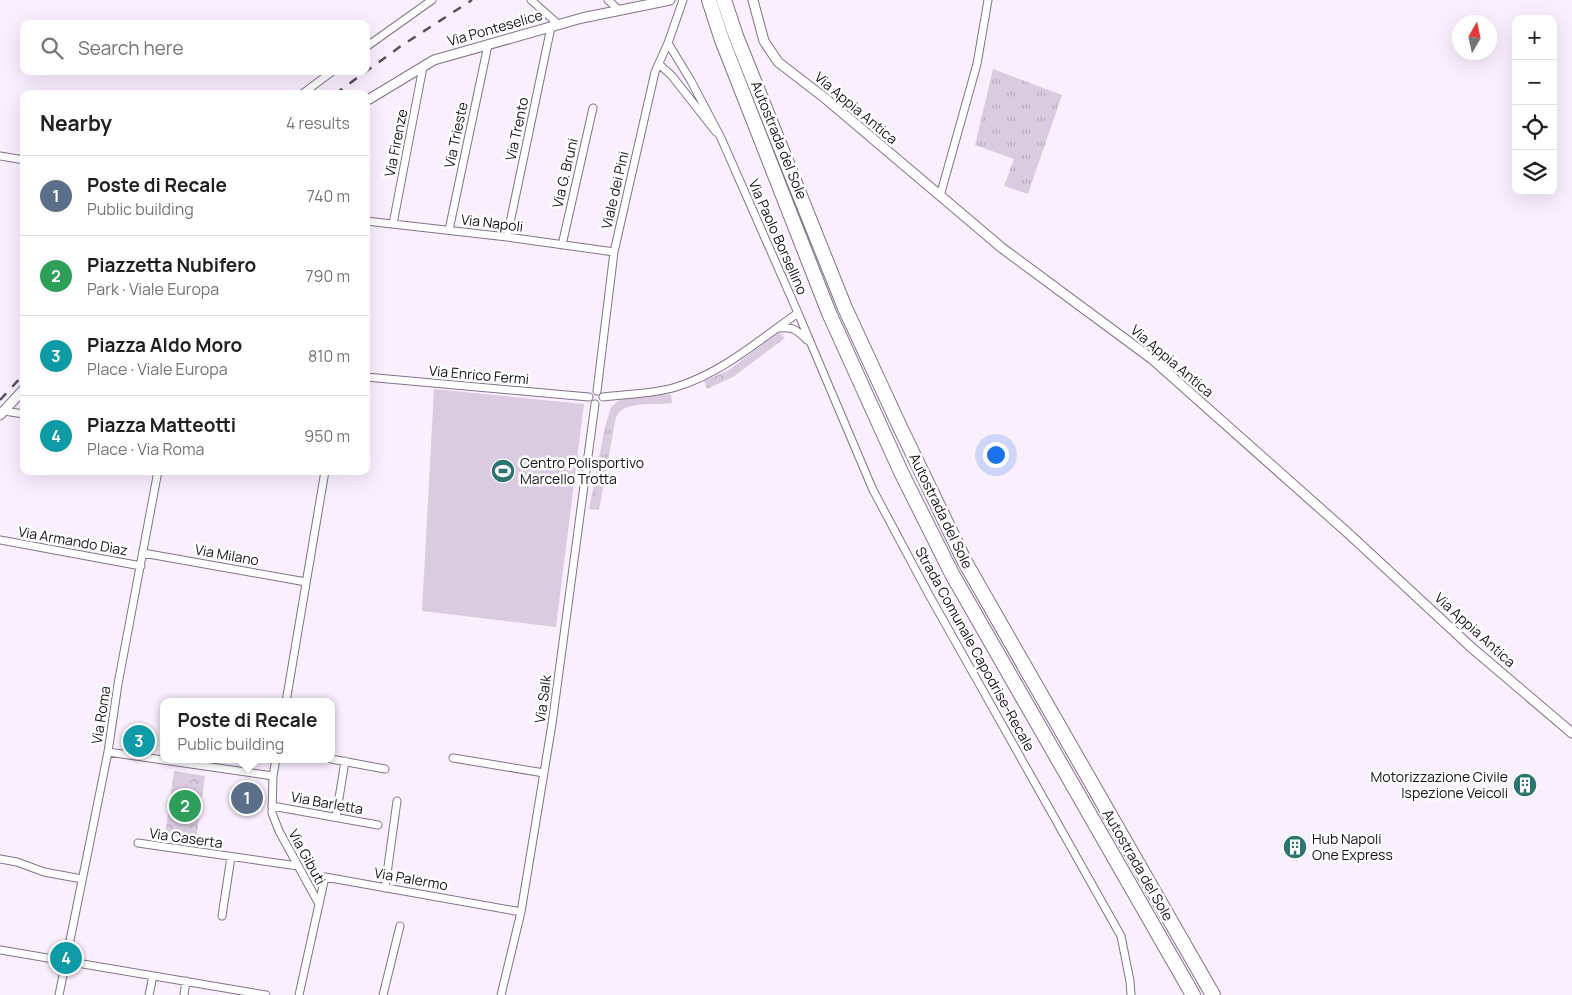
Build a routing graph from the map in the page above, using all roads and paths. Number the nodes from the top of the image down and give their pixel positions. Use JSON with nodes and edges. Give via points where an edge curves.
{"nodes":[{"id":1,"x":432,"y":0,"type":"edge"},
{"id":2,"x":531,"y":0,"type":"edge"},
{"id":3,"x":608,"y":0,"type":"edge"},
{"id":4,"x":670,"y":0,"type":"edge"},
{"id":5,"x":683,"y":0,"type":"edge"},
{"id":6,"x":709,"y":0,"type":"edge"},
{"id":7,"x":724,"y":0,"type":"edge"},
{"id":8,"x":753,"y":0,"type":"edge"},
{"id":9,"x":762,"y":0,"type":"edge"},
{"id":10,"x":988,"y":0,"type":"edge"},
{"id":11,"x":619,"y":10,"type":"junction"},
{"id":12,"x":758,"y":15,"type":"junction"},
{"id":13,"x":555,"y":26,"type":"junction"},
{"id":14,"x":668,"y":43,"type":"junction"},
{"id":15,"x":370,"y":44,"type":"edge"},
{"id":16,"x":488,"y":45,"type":"junction"},
{"id":17,"x":659,"y":64,"type":"junction"},
{"id":18,"x":423,"y":67,"type":"junction"},
{"id":19,"x":328,"y":75,"type":"edge"},
{"id":20,"x":307,"y":90,"type":"edge"},
{"id":21,"x":370,"y":99,"type":"edge"},
{"id":22,"x":593,"y":108,"type":"dead end"},
{"id":23,"x":721,"y":138,"type":"junction"},
{"id":24,"x":0,"y":156,"type":"edge"},
{"id":25,"x":20,"y":159,"type":"edge"},
{"id":26,"x":940,"y":196,"type":"junction"},
{"id":27,"x":370,"y":221,"type":"edge"},
{"id":28,"x":394,"y":224,"type":"junction"},
{"id":29,"x":449,"y":230,"type":"junction"},
{"id":30,"x":507,"y":237,"type":"junction"},
{"id":31,"x":562,"y":245,"type":"junction"},
{"id":32,"x":614,"y":252,"type":"junction"},
{"id":33,"x":798,"y":313,"type":"junction"},
{"id":34,"x":777,"y":328,"type":"junction"},
{"id":35,"x":811,"y":344,"type":"junction"},
{"id":36,"x":370,"y":377,"type":"edge"},
{"id":37,"x":597,"y":391,"type":"junction"},
{"id":38,"x":20,"y":393,"type":"edge"},
{"id":39,"x":590,"y":397,"type":"junction"},
{"id":40,"x":603,"y":397,"type":"junction"},
{"id":41,"x":596,"y":404,"type":"junction"},
{"id":42,"x":2,"y":413,"type":"edge"},
{"id":43,"x":20,"y":414,"type":"edge"},
{"id":44,"x":157,"y":475,"type":"edge"},
{"id":45,"x":324,"y":475,"type":"edge"},
{"id":46,"x":0,"y":540,"type":"edge"},
{"id":47,"x":143,"y":553,"type":"junction"},
{"id":48,"x":141,"y":566,"type":"junction"},
{"id":49,"x":306,"y":582,"type":"junction"},
{"id":50,"x":287,"y":698,"type":"edge"},
{"id":51,"x":1572,"y":733,"type":"edge"},
{"id":52,"x":108,"y":752,"type":"junction"},
{"id":53,"x":453,"y":758,"type":"dead end"},
{"id":54,"x":160,"y":760,"type":"edge"},
{"id":55,"x":335,"y":760,"type":"edge"},
{"id":56,"x":345,"y":761,"type":"junction"},
{"id":57,"x":184,"y":763,"type":"edge"},
{"id":58,"x":276,"y":763,"type":"edge"},
{"id":59,"x":384,"y":769,"type":"dead end"},
{"id":60,"x":544,"y":773,"type":"junction"},
{"id":61,"x":274,"y":776,"type":"junction"},
{"id":62,"x":398,"y":801,"type":"dead end"},
{"id":63,"x":272,"y":806,"type":"junction"},
{"id":64,"x":336,"y":817,"type":"junction"},
{"id":65,"x":378,"y":825,"type":"dead end"},
{"id":66,"x":138,"y":843,"type":"dead end"},
{"id":67,"x":231,"y":856,"type":"junction"},
{"id":68,"x":0,"y":859,"type":"edge"},
{"id":69,"x":298,"y":866,"type":"junction"},
{"id":70,"x":82,"y":879,"type":"junction"},
{"id":71,"x":385,"y":888,"type":"junction"},
{"id":72,"x":319,"y":904,"type":"junction"},
{"id":73,"x":521,"y":912,"type":"junction"},
{"id":74,"x":222,"y":916,"type":"dead end"},
{"id":75,"x":400,"y":926,"type":"dead end"},
{"id":76,"x":0,"y":950,"type":"edge"},
{"id":77,"x":66,"y":961,"type":"junction"},
{"id":78,"x":153,"y":976,"type":"junction"},
{"id":79,"x":186,"y":982,"type":"junction"},
{"id":80,"x":59,"y":995,"type":"edge"},
{"id":81,"x":149,"y":995,"type":"edge"},
{"id":82,"x":184,"y":995,"type":"edge"},
{"id":83,"x":266,"y":995,"type":"edge"},
{"id":84,"x":299,"y":995,"type":"edge"},
{"id":85,"x":383,"y":995,"type":"edge"},
{"id":86,"x":501,"y":995,"type":"edge"},
{"id":87,"x":1131,"y":995,"type":"edge"},
{"id":88,"x":1193,"y":995,"type":"edge"},
{"id":89,"x":1213,"y":995,"type":"edge"}],
"edges":[{"from":1,"to":15,"type":"street"},
{"from":2,"to":13,"type":"street"},
{"from":3,"to":11,"type":"street"},
{"from":4,"to":11,"type":"street","name":"Via Ponteselice"},
{"from":5,"to":14,"type":"street","name":"Viale dei Pini"},
{"from":6,"to":88,"type":"highway","name":"Autostrada del Sole","via":[[826,305],[905,480],[952,574]]},
{"from":7,"to":89,"type":"highway","name":"Autostrada del Sole","via":[[845,308],[965,562]]},
{"from":8,"to":12,"type":"street","name":"Via Appia Antica"},
{"from":9,"to":12,"type":"street","name":"Via Appia Antica"},
{"from":10,"to":26,"type":"street","via":[[976,64]]},
{"from":11,"to":13,"type":"street","name":"Via Ponteselice"},
{"from":12,"to":26,"type":"street","name":"Via Appia Antica","via":[[764,41],[778,62]]},
{"from":13,"to":16,"type":"street","name":"Via Ponteselice"},
{"from":13,"to":30,"type":"street","name":"Via Trento"},
{"from":14,"to":17,"type":"street","name":"Viale dei Pini"},
{"from":14,"to":23,"type":"street","name":"Via Paolo Borsellino"},
{"from":16,"to":18,"type":"street","name":"Via Ponteselice","via":[[434,60]]},
{"from":16,"to":29,"type":"street","name":"Via Trieste"},
{"from":17,"to":23,"type":"street","name":"Via Paolo Borsellino"},
{"from":17,"to":32,"type":"street","name":"Viale dei Pini"},
{"from":18,"to":21,"type":"street","name":"Via Ponteselice"},
{"from":18,"to":28,"type":"street","name":"Via Firenze"},
{"from":19,"to":20,"type":"street"},
{"from":22,"to":31,"type":"street","name":"Via G. Bruni"},
{"from":23,"to":33,"type":"street","name":"Via Paolo Borsellino"},
{"from":24,"to":25,"type":"street"},
{"from":26,"to":51,"type":"street","name":"Via Appia Antica","via":[[1002,248],[1152,359],[1472,648]]},
{"from":27,"to":28,"type":"street","name":"Via Napoli"},
{"from":28,"to":29,"type":"street","name":"Via Napoli"},
{"from":29,"to":30,"type":"street","name":"Via Napoli"},
{"from":30,"to":31,"type":"street","name":"Via Napoli"},
{"from":31,"to":32,"type":"street","name":"Via Napoli"},
{"from":32,"to":37,"type":"street","name":"Viale dei Pini"},
{"from":33,"to":34,"type":"street","name":"Via Paolo Borsellino"},
{"from":33,"to":35,"type":"street","name":"Strada Comunale Capodrise-Recale"},
{"from":34,"to":35,"type":"street","via":[[790,327]]},
{"from":34,"to":40,"type":"street","name":"Via Paolo Borsellino","via":[[723,366],[698,378],[664,390]]},
{"from":35,"to":87,"type":"street","name":"Strada Comunale Capodrise-Recale","via":[[873,490],[1121,936]]},
{"from":36,"to":39,"type":"street","name":"Via Enrico Fermi"},
{"from":37,"to":39,"type":"street"},
{"from":37,"to":40,"type":"street"},
{"from":38,"to":42,"type":"street"},
{"from":39,"to":41,"type":"street"},
{"from":40,"to":41,"type":"street"},
{"from":41,"to":60,"type":"street","name":"Via Salk"},
{"from":42,"to":43,"type":"street"},
{"from":44,"to":47,"type":"street","name":"Via Roma"},
{"from":45,"to":49,"type":"street"},
{"from":46,"to":48,"type":"street","name":"Via Armando Dìaz"},
{"from":47,"to":48,"type":"street","name":"Via Roma"},
{"from":47,"to":49,"type":"street","name":"Via Milano"},
{"from":48,"to":52,"type":"street","name":"Via Roma"},
{"from":49,"to":50,"type":"street"},
{"from":52,"to":54,"type":"street"},
{"from":52,"to":70,"type":"street","name":"Via Roma"},
{"from":53,"to":60,"type":"street"},
{"from":55,"to":56,"type":"street"},
{"from":56,"to":59,"type":"street"},
{"from":56,"to":64,"type":"street"},
{"from":57,"to":61,"type":"street"},
{"from":58,"to":61,"type":"street","name":"Via Gibuti"},
{"from":60,"to":73,"type":"street","name":"Via Salk"},
{"from":61,"to":63,"type":"street","name":"Via Gibuti"},
{"from":62,"to":71,"type":"street"},
{"from":63,"to":64,"type":"street","name":"Via Barletta"},
{"from":63,"to":69,"type":"street","name":"Via Gibuti","via":[[278,832]]},
{"from":64,"to":65,"type":"street","name":"Via Barletta"},
{"from":66,"to":67,"type":"street","name":"Via Caserta"},
{"from":67,"to":69,"type":"street","name":"Via Caserta"},
{"from":67,"to":74,"type":"street","name":"Via Caserta"},
{"from":68,"to":70,"type":"street"},
{"from":69,"to":72,"type":"street","name":"Via Gibuti"},
{"from":70,"to":77,"type":"street","name":"Via Roma"},
{"from":71,"to":72,"type":"street","name":"Via Palermo","via":[[325,877]]},
{"from":71,"to":73,"type":"street","name":"Via Palermo"},
{"from":72,"to":84,"type":"street","name":"Via Gibuti"},
{"from":73,"to":86,"type":"street","name":"Via Salk"},
{"from":75,"to":85,"type":"street"},
{"from":76,"to":77,"type":"street"},
{"from":77,"to":78,"type":"street"},
{"from":77,"to":80,"type":"street","name":"Via Roma"},
{"from":78,"to":79,"type":"street"},
{"from":78,"to":81,"type":"street"},
{"from":79,"to":82,"type":"street"},
{"from":79,"to":83,"type":"street"}]}
